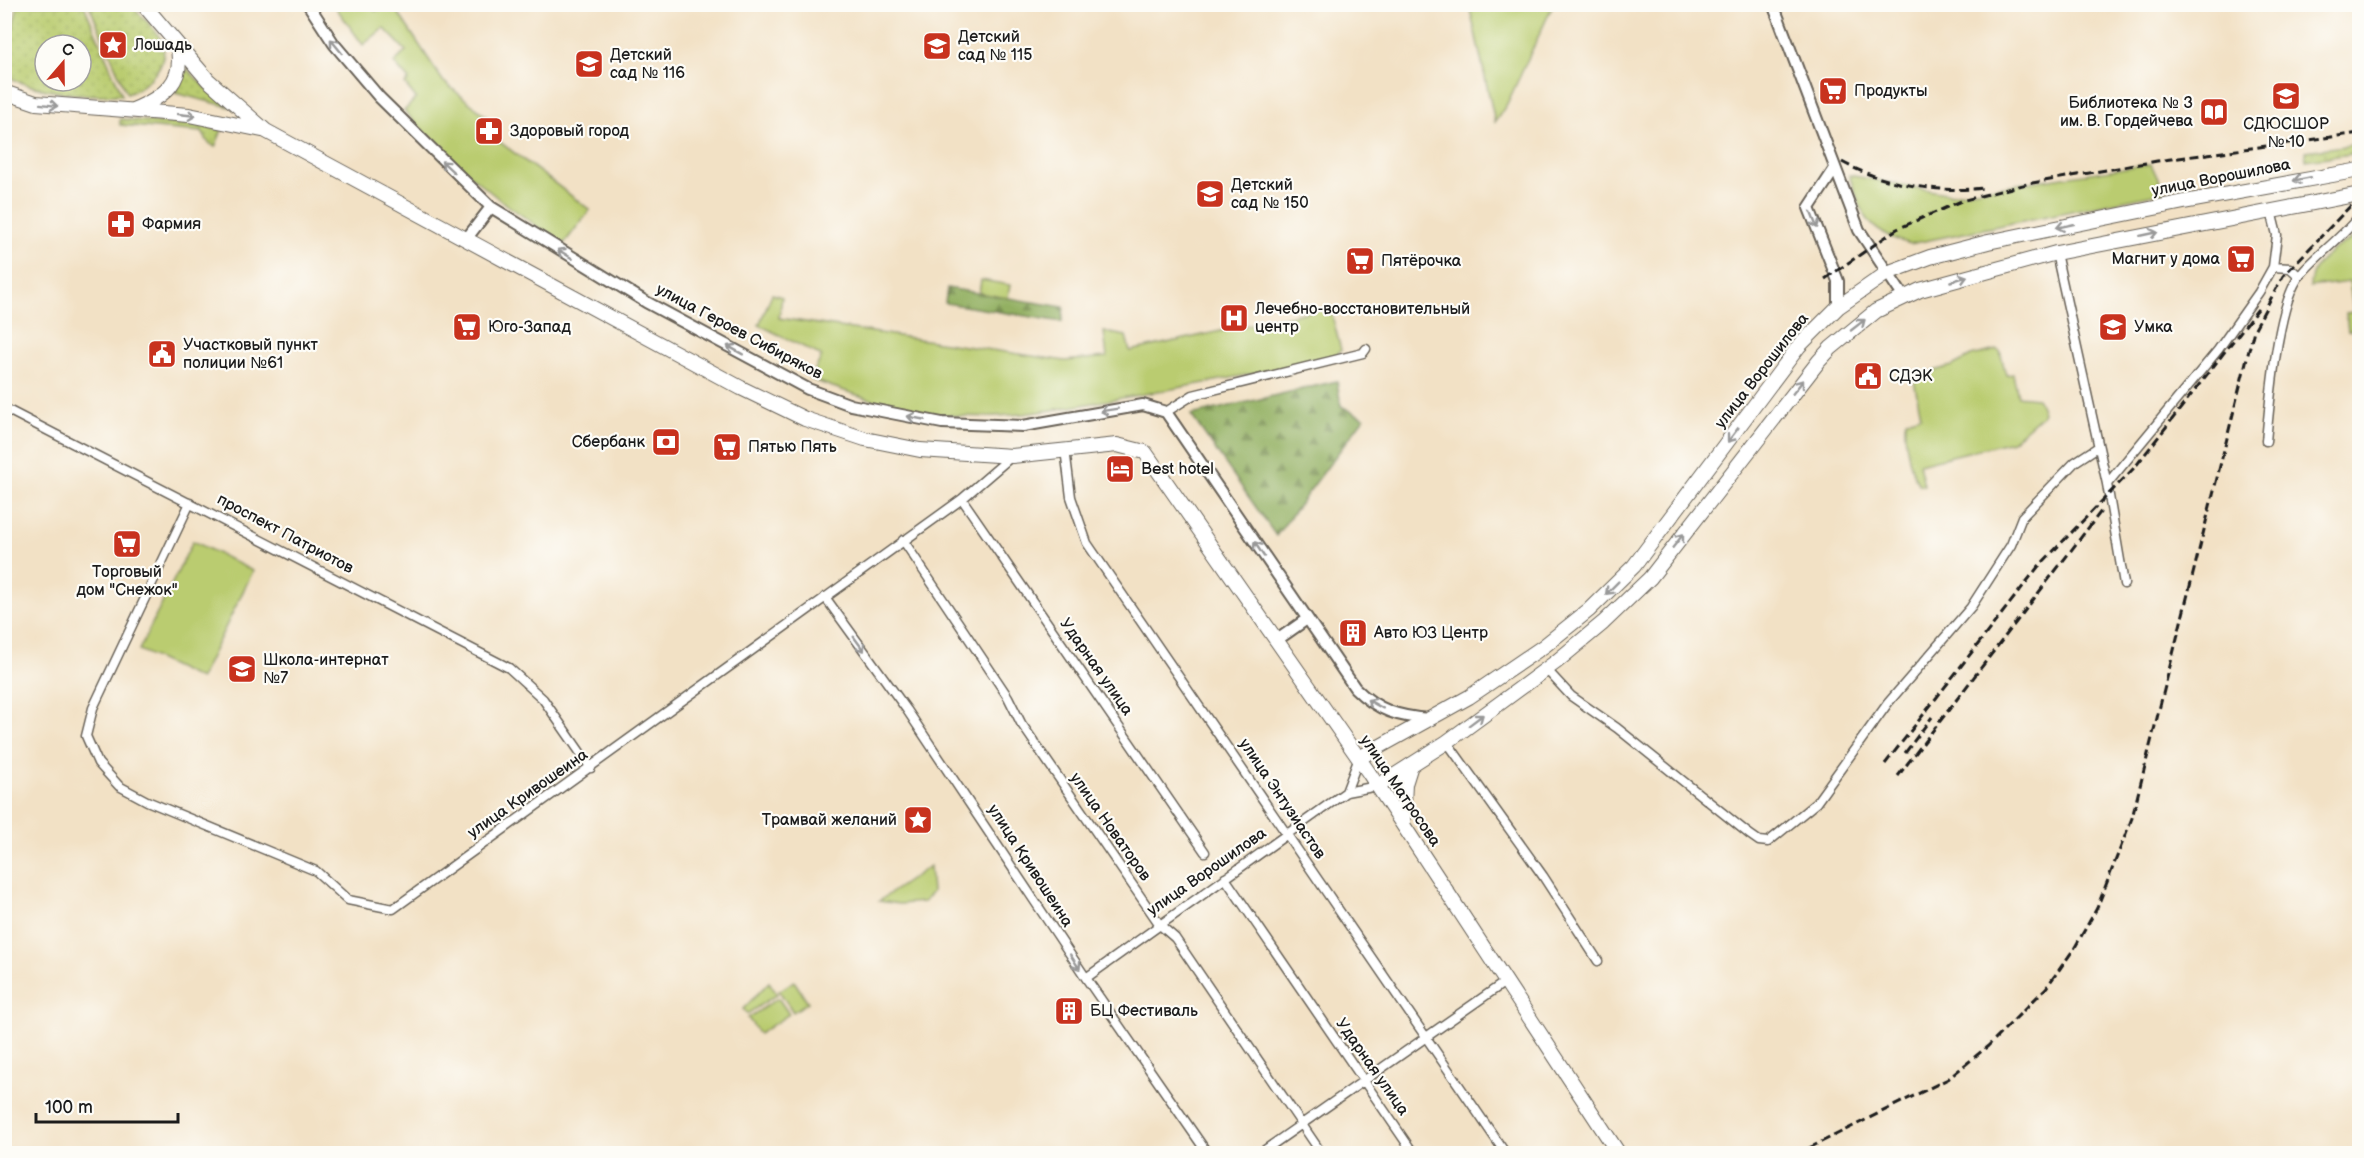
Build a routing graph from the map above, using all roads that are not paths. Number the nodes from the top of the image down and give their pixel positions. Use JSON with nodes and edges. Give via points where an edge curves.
{"nodes":[{"id":1,"x":143,"y":4,"type":"edge"},
{"id":2,"x":154,"y":4,"type":"edge"},
{"id":3,"x":308,"y":4,"type":"edge"},
{"id":4,"x":1773,"y":4,"type":"edge"},
{"id":5,"x":167,"y":30,"type":"junction"},
{"id":6,"x":176,"y":44,"type":"junction"},
{"id":7,"x":4,"y":92,"type":"edge"},
{"id":8,"x":128,"y":112,"type":"junction"},
{"id":9,"x":266,"y":131,"type":"junction"},
{"id":10,"x":1834,"y":170,"type":"junction"},
{"id":11,"x":2360,"y":170,"type":"edge"},
{"id":12,"x":2360,"y":194,"type":"edge"},
{"id":13,"x":491,"y":207,"type":"junction"},
{"id":14,"x":2271,"y":211,"type":"junction"},
{"id":15,"x":2360,"y":215,"type":"edge"},
{"id":16,"x":467,"y":238,"type":"junction"},
{"id":17,"x":2056,"y":253,"type":"junction"},
{"id":18,"x":2273,"y":267,"type":"junction"},
{"id":19,"x":1887,"y":273,"type":"junction"},
{"id":20,"x":2299,"y":276,"type":"junction"},
{"id":21,"x":1903,"y":296,"type":"junction"},
{"id":22,"x":1838,"y":307,"type":"junction"},
{"id":23,"x":1366,"y":349,"type":"dead end"},
{"id":24,"x":4,"y":408,"type":"edge"},
{"id":25,"x":1166,"y":412,"type":"junction"},
{"id":26,"x":2266,"y":441,"type":"dead end"},
{"id":27,"x":2098,"y":447,"type":"junction"},
{"id":28,"x":1065,"y":449,"type":"junction"},
{"id":29,"x":1012,"y":456,"type":"junction"},
{"id":30,"x":2107,"y":484,"type":"junction"},
{"id":31,"x":962,"y":499,"type":"junction"},
{"id":32,"x":190,"y":503,"type":"junction"},
{"id":33,"x":903,"y":540,"type":"junction"},
{"id":34,"x":2124,"y":584,"type":"dead end"},
{"id":35,"x":825,"y":597,"type":"junction"},
{"id":36,"x":1307,"y":619,"type":"junction"},
{"id":37,"x":1277,"y":640,"type":"junction"},
{"id":38,"x":1546,"y":669,"type":"junction"},
{"id":39,"x":1430,"y":719,"type":"junction"},
{"id":40,"x":1447,"y":742,"type":"junction"},
{"id":41,"x":1359,"y":758,"type":"junction"},
{"id":42,"x":1411,"y":765,"type":"junction"},
{"id":43,"x":591,"y":768,"type":"junction"},
{"id":44,"x":1378,"y":786,"type":"junction"},
{"id":45,"x":1346,"y":792,"type":"junction"},
{"id":46,"x":1404,"y":825,"type":"junction"},
{"id":47,"x":1288,"y":836,"type":"junction"},
{"id":48,"x":1205,"y":852,"type":"dead end"},
{"id":49,"x":1225,"y":878,"type":"junction"},
{"id":50,"x":1160,"y":925,"type":"junction"},
{"id":51,"x":1598,"y":961,"type":"dead end"},
{"id":52,"x":1086,"y":978,"type":"junction"},
{"id":53,"x":1505,"y":982,"type":"junction"},
{"id":54,"x":1426,"y":1038,"type":"junction"},
{"id":55,"x":1363,"y":1081,"type":"junction"},
{"id":56,"x":1301,"y":1124,"type":"junction"},
{"id":57,"x":1208,"y":1154,"type":"edge"},
{"id":58,"x":1259,"y":1154,"type":"edge"},
{"id":59,"x":1322,"y":1154,"type":"edge"},
{"id":60,"x":1414,"y":1154,"type":"edge"},
{"id":61,"x":1506,"y":1154,"type":"edge"},
{"id":62,"x":1619,"y":1154,"type":"edge"}],
"edges":[{"from":1,"to":5,"type":"main road"},
{"from":2,"to":5,"type":"main road"},
{"from":13,"to":3,"type":"street","name":"улица Героев Сибиряков","one_way":true,"via":[[369,85],[334,44]]},
{"from":4,"to":10,"type":"street"},
{"from":5,"to":6,"type":"main road"},
{"from":6,"to":8,"type":"main road","via":[[181,60],[178,74],[167,90],[153,102]]},
{"from":6,"to":9,"type":"main road","via":[[208,80]]},
{"from":7,"to":8,"type":"main road","one_way":true,"via":[[36,103]]},
{"from":8,"to":9,"type":"main road","one_way":true,"via":[[189,115]]},
{"from":9,"to":16,"type":"main road"},
{"from":10,"to":19,"type":"street","via":[[1859,230]]},
{"from":10,"to":22,"type":"street","one_way":true,"via":[[1809,208],[1838,281]]},
{"from":11,"to":19,"type":"main road","name":"улица Ворошилова","one_way":true,"via":[[1998,240],[1930,257]]},
{"from":12,"to":14,"type":"main road","name":"улица Ворошилова"},
{"from":13,"to":16,"type":"street"},
{"from":25,"to":13,"type":"street","name":"улица Героев Сибиряков","one_way":true,"via":[[1143,405],[1023,426],[942,423],[851,405],[808,389],[656,307]]},
{"from":17,"to":14,"type":"main road","name":"улица Ворошилова","one_way":true},
{"from":14,"to":18,"type":"street","via":[[2277,235]]},
{"from":15,"to":20,"type":"street"},
{"from":16,"to":29,"type":"main road","via":[[805,419],[865,439],[920,450]]},
{"from":21,"to":17,"type":"main road","name":"улица Ворошилова","one_way":true},
{"from":17,"to":27,"type":"street"},
{"from":18,"to":20,"type":"street","via":[[2290,268]]},
{"from":18,"to":30,"type":"street","via":[[2218,350]]},
{"from":19,"to":21,"type":"street"},
{"from":19,"to":22,"type":"main road","name":"улица Ворошилова"},
{"from":20,"to":26,"type":"street","via":[[2284,314],[2276,354]]},
{"from":38,"to":21,"type":"main road","name":"улица Ворошилова","one_way":true,"via":[[1650,578],[1831,348],[1876,311]]},
{"from":22,"to":39,"type":"main road","name":"улица Ворошилова","one_way":true,"via":[[1799,346],[1634,566],[1544,646]]},
{"from":23,"to":25,"type":"street","via":[[1363,353],[1193,395]]},
{"from":24,"to":32,"type":"street","name":"проспект Патриотов"},
{"from":36,"to":25,"type":"street","one_way":true},
{"from":27,"to":30,"type":"street"},
{"from":27,"to":38,"type":"street","via":[[2075,462],[2022,517],[2011,545],[1971,607],[1888,703],[1816,803],[1768,842],[1749,834],[1571,696]]},
{"from":28,"to":29,"type":"main road"},
{"from":28,"to":37,"type":"main road","name":"улица Матросова","via":[[1117,445],[1145,452]]},
{"from":28,"to":47,"type":"street","name":"улица Энтузиастов","via":[[1071,497],[1087,543]]},
{"from":29,"to":31,"type":"street","name":"улица Кривошеина"},
{"from":30,"to":34,"type":"street"},
{"from":31,"to":33,"type":"street","name":"улица Кривошеина"},
{"from":31,"to":48,"type":"street","name":"Ударная улица"},
{"from":32,"to":43,"type":"street","name":"проспект Патриотов","via":[[509,668],[543,699]]},
{"from":32,"to":43,"type":"street","name":"улица Кривошеина","via":[[93,708],[86,736],[98,763],[119,786],[316,871],[348,900],[393,909]]},
{"from":33,"to":35,"type":"street","name":"улица Кривошеина"},
{"from":33,"to":50,"type":"street","name":"улица Новаторов","via":[[1008,698],[1020,723]]},
{"from":35,"to":43,"type":"street","name":"улица Кривошеина"},
{"from":35,"to":52,"type":"street","name":"улица Кривошеина","one_way":true,"via":[[954,779]]},
{"from":36,"to":37,"type":"street"},
{"from":39,"to":36,"type":"street","one_way":true,"via":[[1401,717],[1368,701]]},
{"from":37,"to":41,"type":"main road","name":"улица Матросова"},
{"from":40,"to":38,"type":"main road","name":"улица Ворошилова","one_way":true},
{"from":39,"to":41,"type":"main road","name":"улица Ворошилова"},
{"from":40,"to":42,"type":"main road","name":"улица Ворошилова"},
{"from":40,"to":51,"type":"street"},
{"from":41,"to":44,"type":"main road","name":"улица Матросова"},
{"from":41,"to":45,"type":"street"},
{"from":42,"to":44,"type":"main road","name":"улица Ворошилова"},
{"from":42,"to":46,"type":"main road","via":[[1405,784]]},
{"from":44,"to":45,"type":"street","name":"улица Ворошилова"},
{"from":44,"to":46,"type":"main road","name":"улица Матросова"},
{"from":45,"to":47,"type":"street","name":"улица Ворошилова"},
{"from":46,"to":53,"type":"main road","name":"улица Матросова"},
{"from":47,"to":49,"type":"street","name":"улица Ворошилова"},
{"from":47,"to":54,"type":"street","name":"улица Энтузиастов"},
{"from":49,"to":50,"type":"street","name":"улица Ворошилова"},
{"from":49,"to":55,"type":"street","name":"Ударная улица"},
{"from":50,"to":52,"type":"street","name":"улица Ворошилова"},
{"from":50,"to":56,"type":"street","name":"улица Новаторов","via":[[1175,938]]},
{"from":52,"to":57,"type":"street","name":"улица Кривошеина"},
{"from":53,"to":54,"type":"street"},
{"from":53,"to":62,"type":"main road","name":"улица Матросова"},
{"from":54,"to":55,"type":"street"},
{"from":54,"to":61,"type":"street","name":"улица Энтузиастов"},
{"from":55,"to":56,"type":"street"},
{"from":55,"to":60,"type":"street","name":"Ударная улица"},
{"from":56,"to":58,"type":"street"},
{"from":56,"to":59,"type":"street","name":"улица Новаторов"}]}
